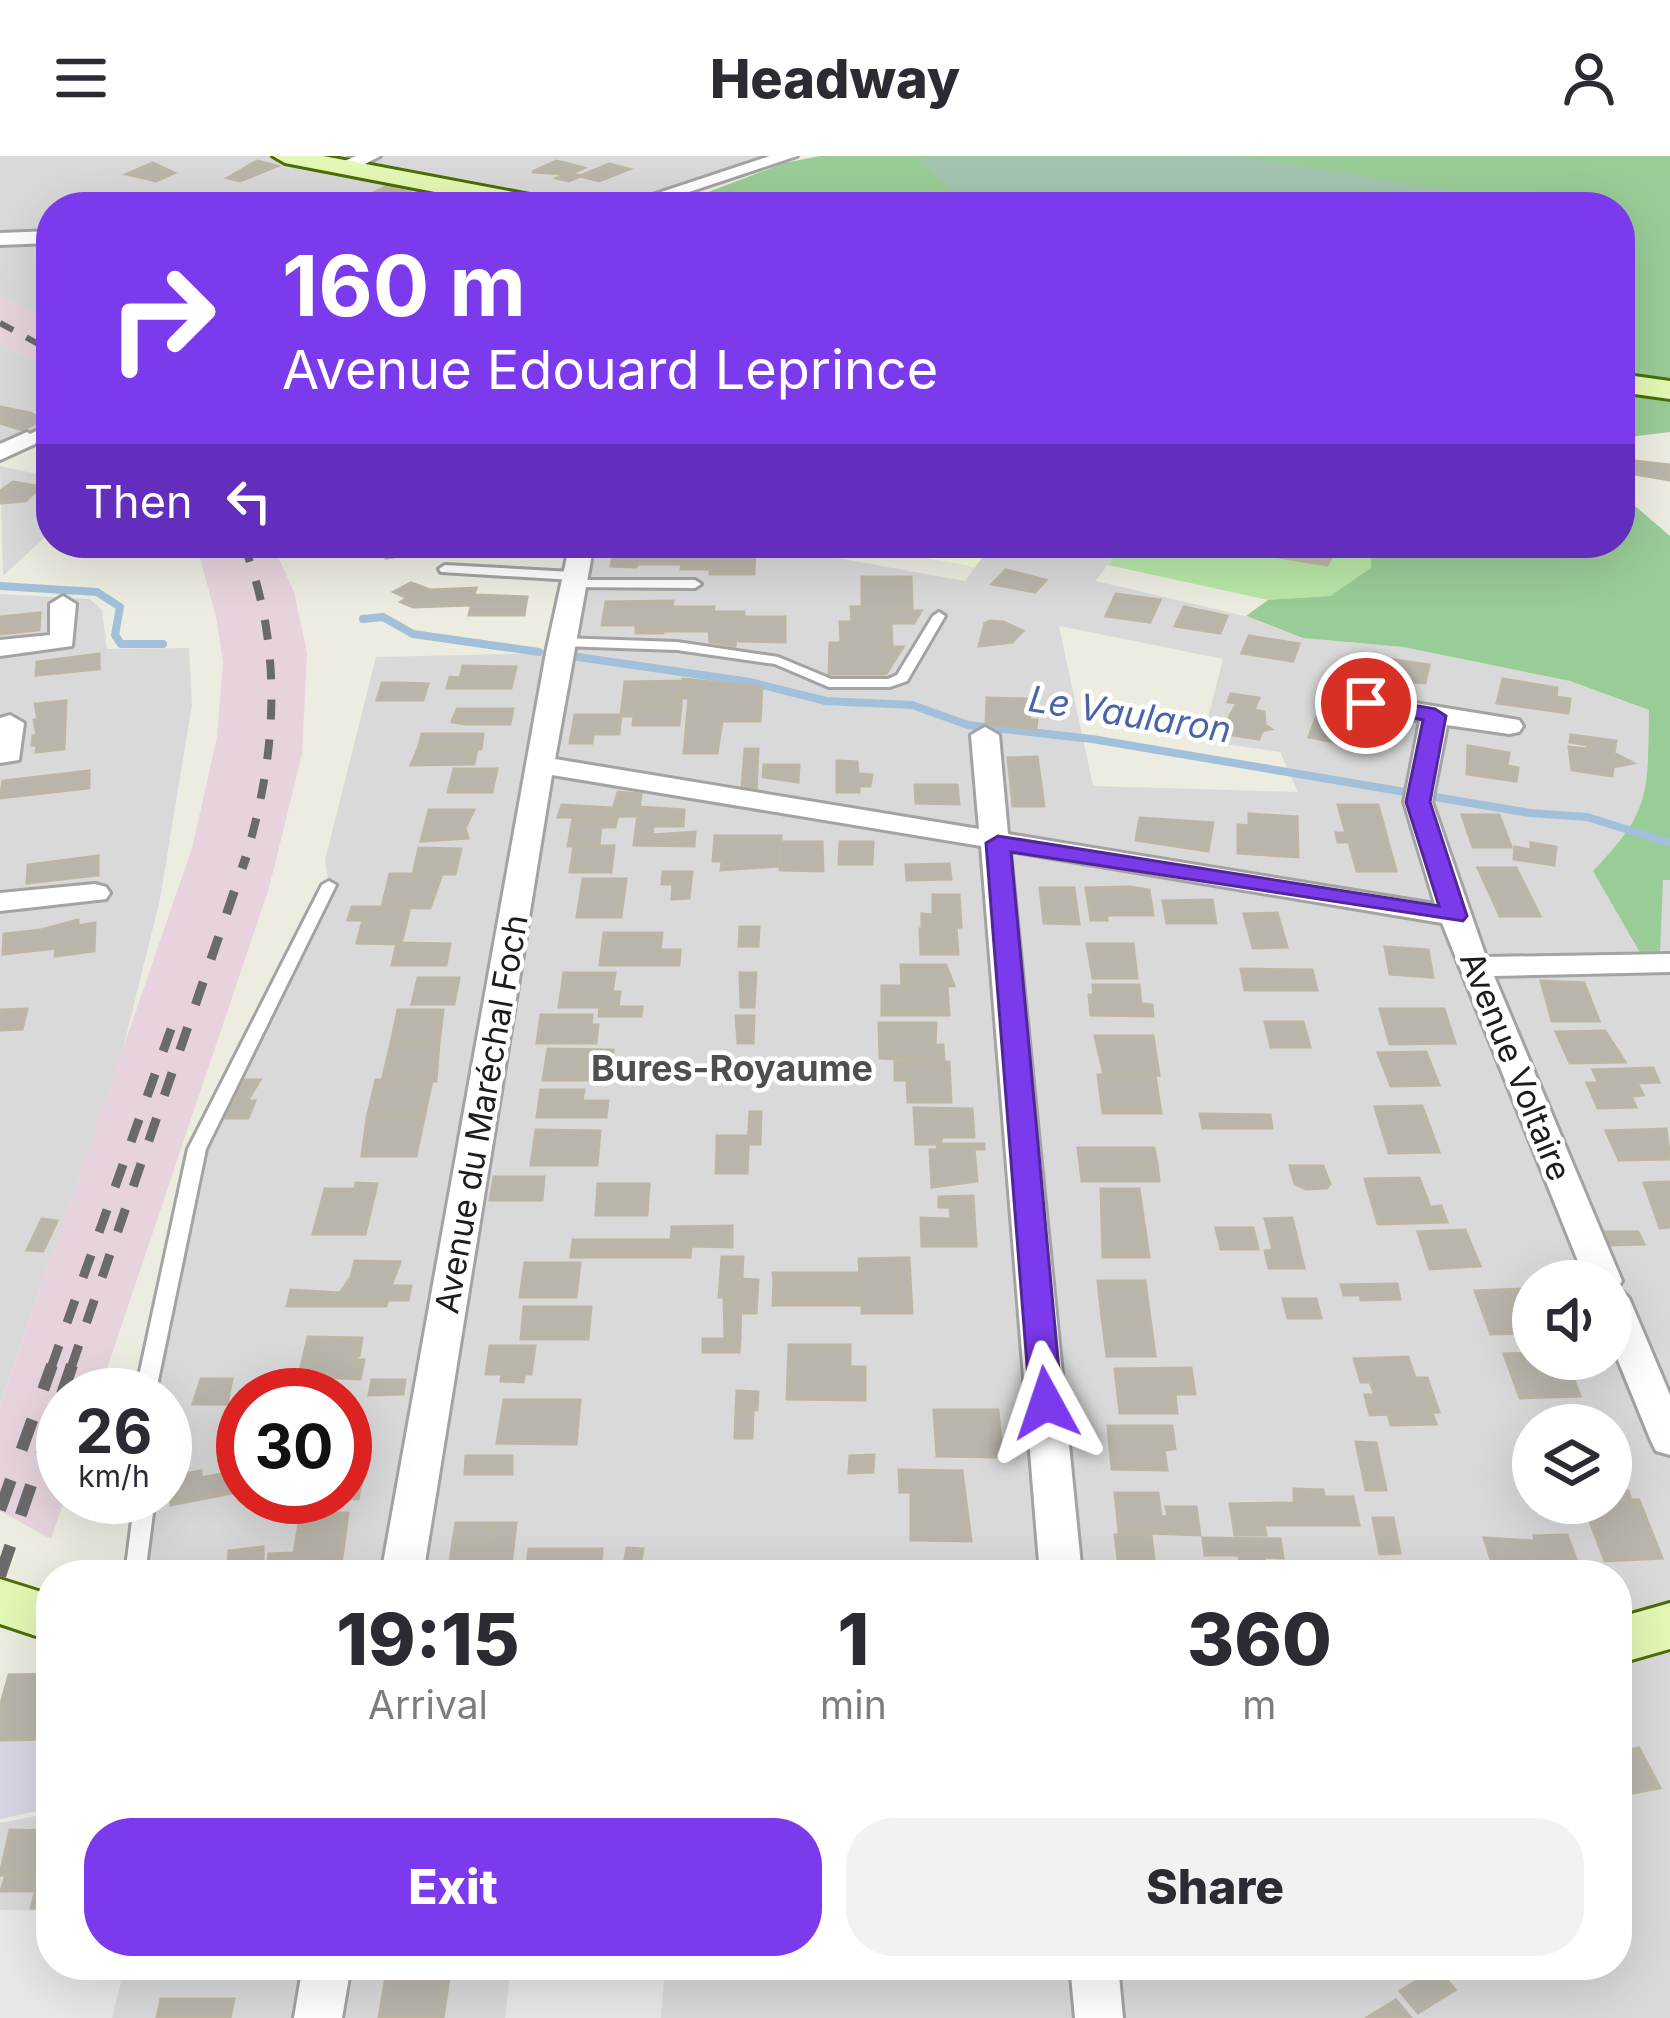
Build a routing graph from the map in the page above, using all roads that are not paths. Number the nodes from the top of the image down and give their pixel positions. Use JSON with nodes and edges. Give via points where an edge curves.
{"nodes":[{"id":1,"x":284,"y":156,"type":"edge"},
{"id":2,"x":371,"y":156,"type":"edge"},
{"id":3,"x":788,"y":156,"type":"edge"},
{"id":4,"x":346,"y":167,"type":"junction"},
{"id":5,"x":473,"y":192,"type":"edge"},
{"id":6,"x":677,"y":192,"type":"edge"},
{"id":7,"x":36,"y":238,"type":"edge"},
{"id":8,"x":0,"y":239,"type":"edge"},
{"id":9,"x":1635,"y":385,"type":"edge"},
{"id":10,"x":1670,"y":391,"type":"edge"},
{"id":11,"x":0,"y":430,"type":"edge"},
{"id":12,"x":36,"y":434,"type":"edge"},
{"id":13,"x":27,"y":439,"type":"junction"},
{"id":14,"x":0,"y":453,"type":"edge"},
{"id":15,"x":578,"y":558,"type":"edge"},
{"id":16,"x":446,"y":569,"type":"dead end"},
{"id":17,"x":572,"y":580,"type":"junction"},
{"id":18,"x":695,"y":584,"type":"dead end"},
{"id":19,"x":63,"y":604,"type":"dead end"},
{"id":20,"x":939,"y":616,"type":"dead end"},
{"id":21,"x":560,"y":647,"type":"junction"},
{"id":22,"x":0,"y":648,"type":"edge"},
{"id":23,"x":1366,"y":703,"type":"dead end"},
{"id":24,"x":1435,"y":716,"type":"junction"},
{"id":25,"x":10,"y":722,"type":"dead end"},
{"id":26,"x":1510,"y":725,"type":"dead end"},
{"id":27,"x":985,"y":735,"type":"dead end"},
{"id":28,"x":0,"y":755,"type":"edge"},
{"id":29,"x":540,"y":765,"type":"junction"},
{"id":30,"x":998,"y":843,"type":"junction"},
{"id":31,"x":329,"y":885,"type":"dead end"},
{"id":32,"x":95,"y":893,"type":"dead end"},
{"id":33,"x":0,"y":902,"type":"edge"},
{"id":34,"x":1454,"y":916,"type":"junction"},
{"id":35,"x":1670,"y":963,"type":"edge"},
{"id":36,"x":1475,"y":967,"type":"junction"},
{"id":37,"x":1595,"y":1260,"type":"edge"},
{"id":38,"x":1632,"y":1349,"type":"edge"},
{"id":39,"x":152,"y":1368,"type":"edge"},
{"id":40,"x":1670,"y":1441,"type":"edge"},
{"id":41,"x":142,"y":1524,"type":"edge"},
{"id":42,"x":137,"y":1560,"type":"edge"},
{"id":43,"x":394,"y":1560,"type":"edge"},
{"id":44,"x":1060,"y":1560,"type":"edge"},
{"id":45,"x":0,"y":1601,"type":"edge"},
{"id":46,"x":36,"y":1613,"type":"edge"},
{"id":47,"x":1670,"y":1626,"type":"edge"},
{"id":48,"x":1632,"y":1637,"type":"edge"},
{"id":49,"x":324,"y":1980,"type":"edge"},
{"id":50,"x":1095,"y":1980,"type":"edge"},
{"id":51,"x":318,"y":2018,"type":"edge"},
{"id":52,"x":1099,"y":2018,"type":"edge"}],
"edges":[{"from":1,"to":4,"type":"main road"},
{"from":2,"to":4,"type":"street"},
{"from":3,"to":6,"type":"street"},
{"from":4,"to":5,"type":"main road"},
{"from":7,"to":8,"type":"street"},
{"from":9,"to":10,"type":"main road"},
{"from":11,"to":13,"type":"street"},
{"from":12,"to":13,"type":"lane"},
{"from":13,"to":14,"type":"street"},
{"from":15,"to":17,"type":"street","name":"Avenue du Maréchal Foch"},
{"from":16,"to":17,"type":"lane"},
{"from":17,"to":18,"type":"lane"},
{"from":17,"to":21,"type":"street","name":"Avenue du Maréchal Foch"},
{"from":19,"to":22,"type":"street","via":[[63,641]]},
{"from":20,"to":21,"type":"lane","via":[[902,677],[890,683],[829,683],[778,661],[677,646]]},
{"from":21,"to":29,"type":"street","name":"Avenue du Maréchal Foch"},
{"from":23,"to":24,"type":"street"},
{"from":24,"to":26,"type":"street"},
{"from":24,"to":34,"type":"street","name":"Avenue Voltaire","via":[[1418,791]]},
{"from":25,"to":28,"type":"street","via":[[9,754]]},
{"from":27,"to":30,"type":"street"},
{"from":29,"to":30,"type":"street"},
{"from":29,"to":43,"type":"street","name":"Avenue du Maréchal Foch"},
{"from":30,"to":34,"type":"street"},
{"from":30,"to":44,"type":"street"},
{"from":31,"to":39,"type":"lane","via":[[197,1149]]},
{"from":32,"to":33,"type":"street"},
{"from":34,"to":36,"type":"street","name":"Avenue Voltaire"},
{"from":35,"to":36,"type":"street"},
{"from":36,"to":37,"type":"street","name":"Avenue Voltaire"},
{"from":38,"to":40,"type":"street"},
{"from":41,"to":42,"type":"lane"},
{"from":45,"to":46,"type":"main road"},
{"from":47,"to":48,"type":"main road"},
{"from":49,"to":51,"type":"street"},
{"from":50,"to":52,"type":"street"}]}
